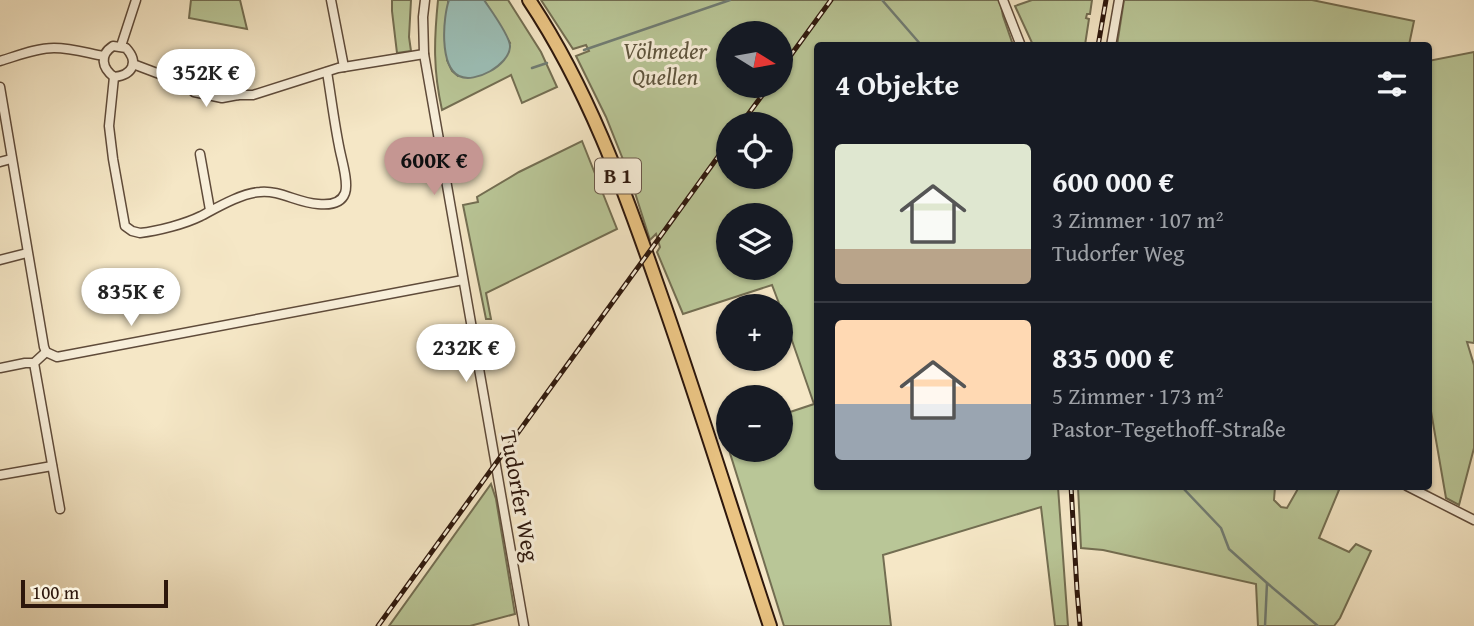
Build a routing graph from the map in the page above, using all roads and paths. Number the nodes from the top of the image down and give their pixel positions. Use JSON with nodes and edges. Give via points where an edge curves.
{"nodes":[{"id":1,"x":136,"y":0,"type":"edge"},
{"id":2,"x":331,"y":0,"type":"edge"},
{"id":3,"x":425,"y":0,"type":"edge"},
{"id":4,"x":529,"y":0,"type":"edge"},
{"id":5,"x":1003,"y":0,"type":"edge"},
{"id":6,"x":1119,"y":0,"type":"edge"},
{"id":7,"x":1019,"y":42,"type":"edge"},
{"id":8,"x":1112,"y":42,"type":"edge"},
{"id":9,"x":121,"y":46,"type":"junction"},
{"id":10,"x":424,"y":54,"type":"junction"},
{"id":11,"x":103,"y":56,"type":"junction"},
{"id":12,"x":0,"y":61,"type":"edge"},
{"id":13,"x":133,"y":64,"type":"junction"},
{"id":14,"x":344,"y":67,"type":"junction"},
{"id":15,"x":327,"y":72,"type":"junction"},
{"id":16,"x":114,"y":77,"type":"junction"},
{"id":17,"x":186,"y":84,"type":"junction"},
{"id":18,"x":0,"y":88,"type":"edge"},
{"id":19,"x":238,"y":94,"type":"junction"},
{"id":20,"x":200,"y":154,"type":"dead end"},
{"id":21,"x":11,"y":159,"type":"junction"},
{"id":22,"x":0,"y":162,"type":"edge"},
{"id":23,"x":210,"y":210,"type":"junction"},
{"id":24,"x":27,"y":253,"type":"junction"},
{"id":25,"x":0,"y":260,"type":"edge"},
{"id":26,"x":463,"y":280,"type":"junction"},
{"id":27,"x":46,"y":352,"type":"junction"},
{"id":28,"x":34,"y":363,"type":"junction"},
{"id":29,"x":0,"y":368,"type":"edge"},
{"id":30,"x":52,"y":466,"type":"junction"},
{"id":31,"x":0,"y":475,"type":"edge"},
{"id":32,"x":1415,"y":490,"type":"edge"},
{"id":33,"x":60,"y":509,"type":"dead end"},
{"id":34,"x":1474,"y":520,"type":"edge"},
{"id":35,"x":524,"y":626,"type":"edge"},
{"id":36,"x":770,"y":626,"type":"edge"}],
"edges":[{"from":1,"to":9,"type":"street"},
{"from":2,"to":14,"type":"street"},
{"from":3,"to":10,"type":"street","name":"Tudorfer Weg"},
{"from":4,"to":36,"type":"main road","number":"B 1","via":[[587,102],[628,202]]},
{"from":5,"to":7,"type":"street"},
{"from":6,"to":8,"type":"street"},
{"from":9,"to":11,"type":"street","via":[[113,46]]},
{"from":9,"to":13,"type":"street","via":[[132,55]]},
{"from":10,"to":14,"type":"street"},
{"from":10,"to":26,"type":"street","name":"Tudorfer Weg"},
{"from":11,"to":12,"type":"street","via":[[52,48]]},
{"from":11,"to":16,"type":"street","via":[[103,65]]},
{"from":13,"to":16,"type":"street","via":[[130,71]]},
{"from":13,"to":17,"type":"street"},
{"from":14,"to":15,"type":"street"},
{"from":15,"to":19,"type":"street","via":[[253,95]]},
{"from":15,"to":23,"type":"street","via":[[346,185],[341,200],[316,204],[261,192]]},
{"from":16,"to":23,"type":"street","via":[[109,126],[125,226],[132,232],[148,232]]},
{"from":17,"to":19,"type":"street","via":[[194,92],[222,98]]},
{"from":17,"to":19,"type":"street","via":[[198,78],[225,85]]},
{"from":18,"to":21,"type":"street"},
{"from":20,"to":23,"type":"street"},
{"from":21,"to":22,"type":"street"},
{"from":21,"to":24,"type":"street"},
{"from":24,"to":25,"type":"street"},
{"from":24,"to":27,"type":"street"},
{"from":26,"to":27,"type":"street","via":[[57,357]]},
{"from":26,"to":35,"type":"street","name":"Tudorfer Weg"},
{"from":27,"to":28,"type":"street"},
{"from":28,"to":29,"type":"street"},
{"from":28,"to":30,"type":"street"},
{"from":30,"to":31,"type":"street"},
{"from":30,"to":33,"type":"street"},
{"from":32,"to":34,"type":"street"}]}
